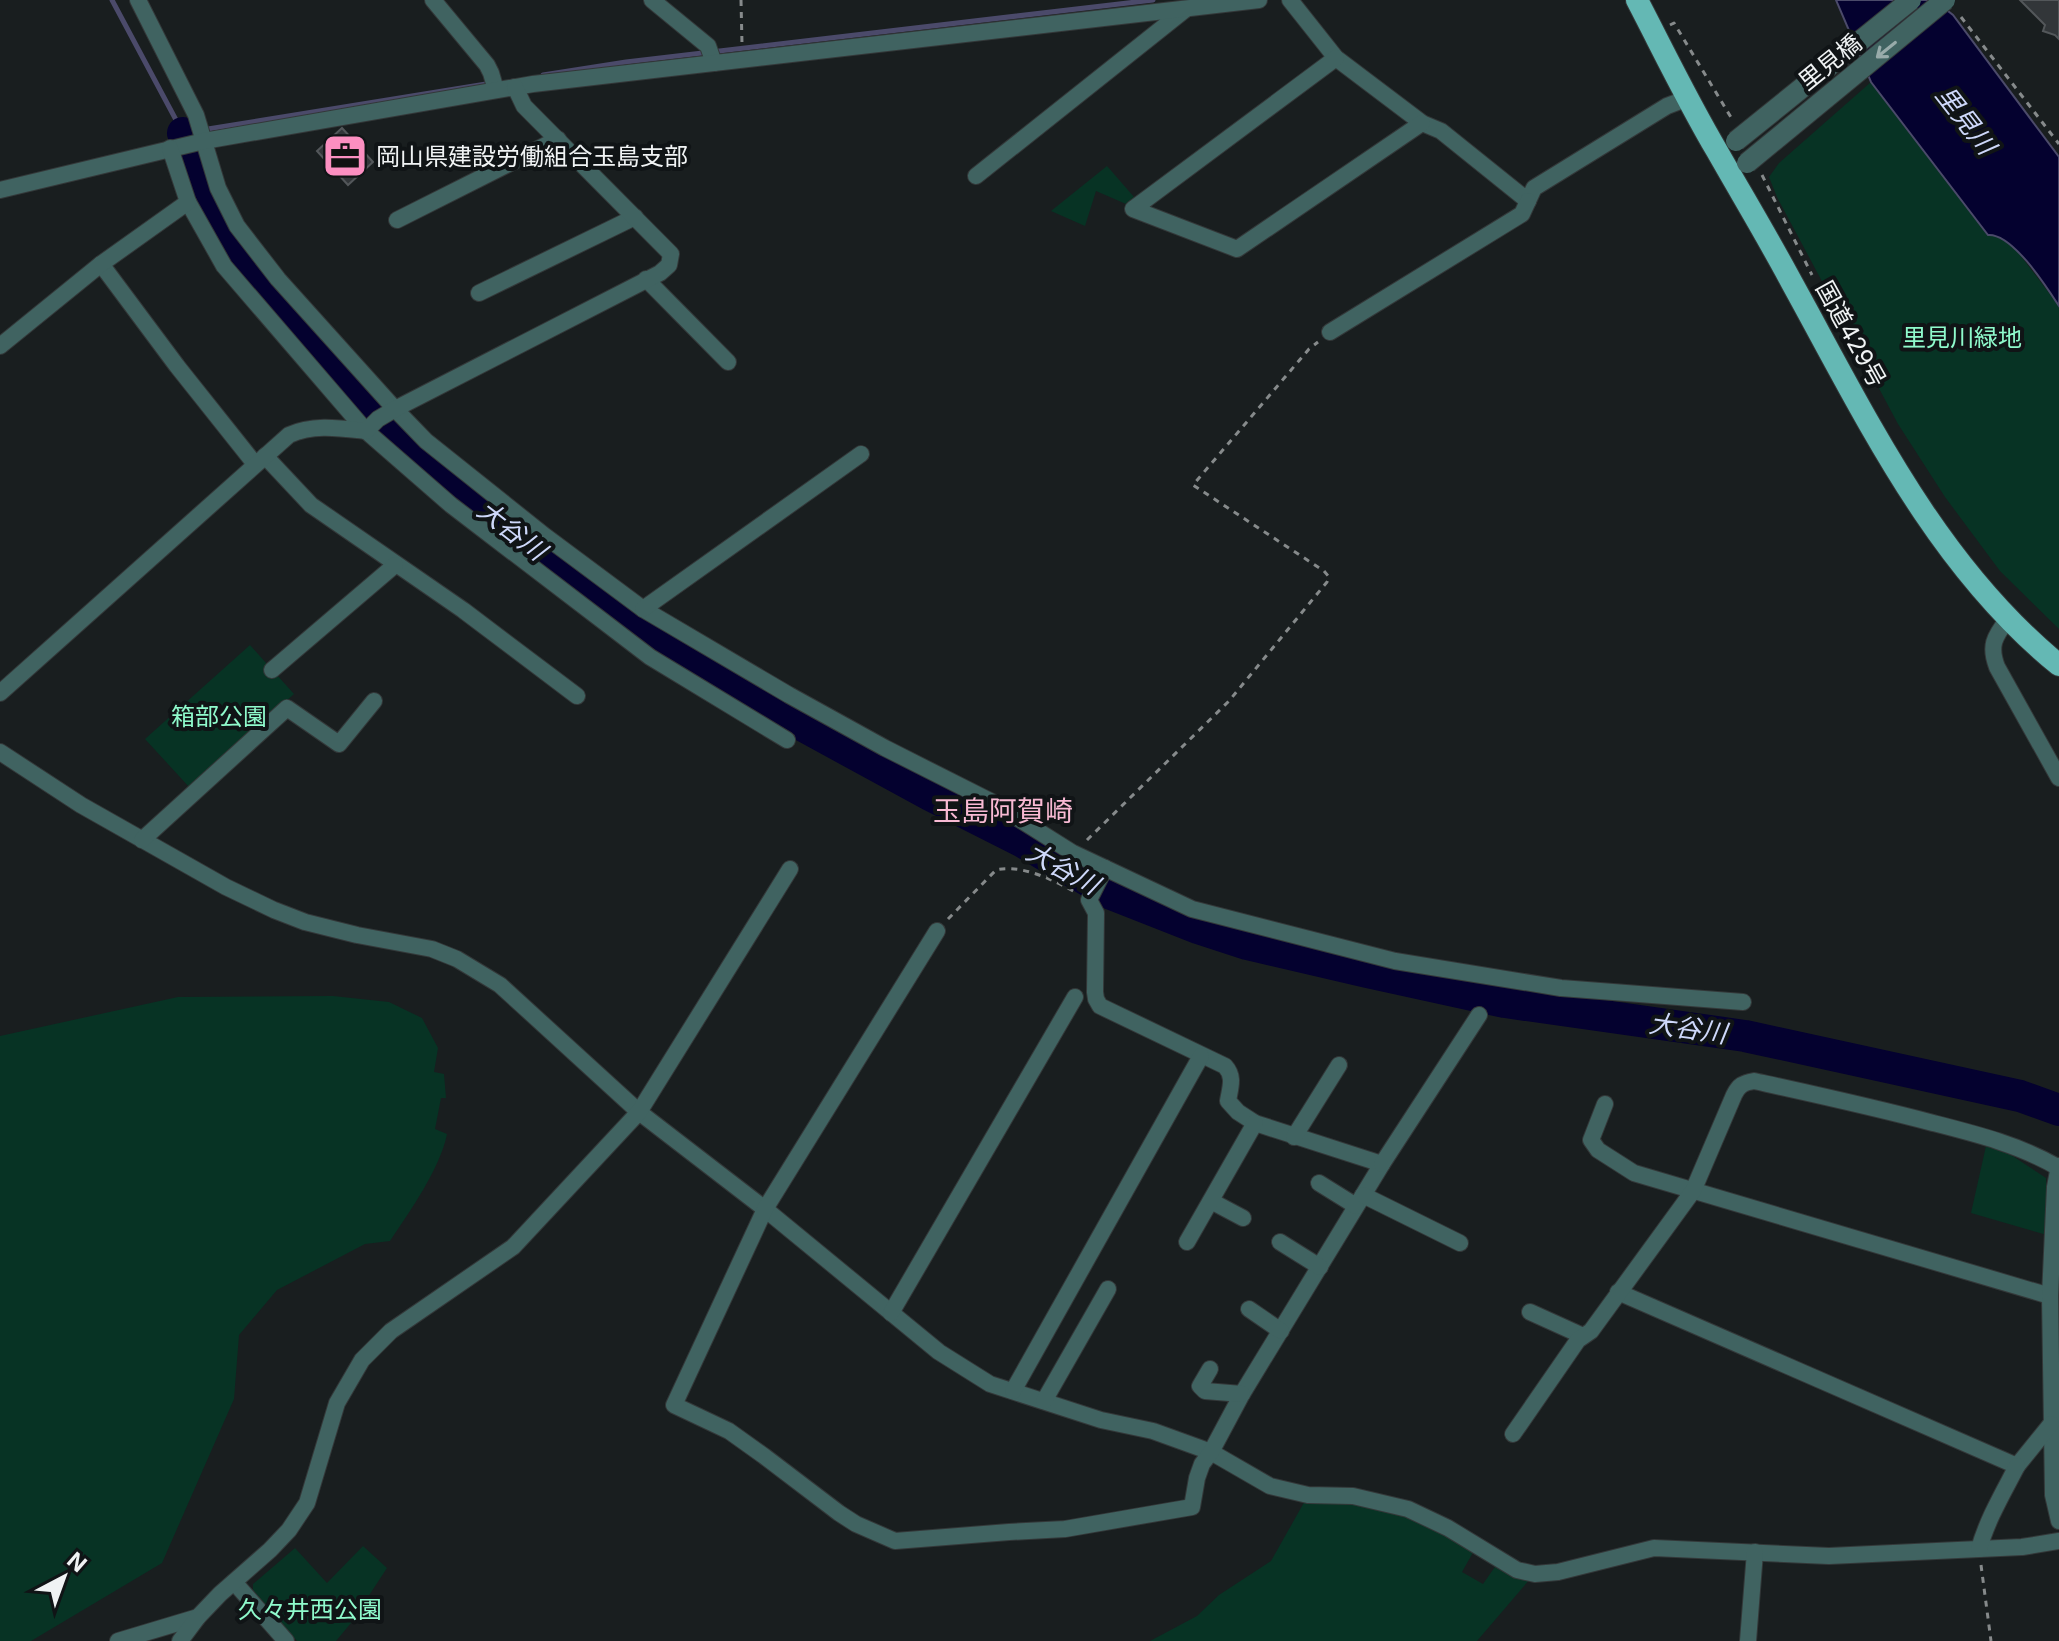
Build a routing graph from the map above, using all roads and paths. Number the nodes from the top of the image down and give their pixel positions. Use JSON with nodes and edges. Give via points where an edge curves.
{"nodes":[{"id":1,"x":138,"y":0,"type":"edge"},
{"id":2,"x":433,"y":0,"type":"edge"},
{"id":3,"x":652,"y":0,"type":"edge"},
{"id":4,"x":741,"y":0,"type":"edge"},
{"id":5,"x":1259,"y":0,"type":"edge"},
{"id":6,"x":1290,"y":0,"type":"edge"},
{"id":7,"x":1637,"y":0,"type":"edge"},
{"id":8,"x":1911,"y":0,"type":"edge"},
{"id":9,"x":1945,"y":0,"type":"edge"},
{"id":10,"x":1187,"y":8,"type":"junction"},
{"id":11,"x":1961,"y":17,"type":"dead end"},
{"id":12,"x":742,"y":44,"type":"dead end"},
{"id":13,"x":712,"y":56,"type":"junction"},
{"id":14,"x":1336,"y":58,"type":"junction"},
{"id":15,"x":494,"y":82,"type":"junction"},
{"id":16,"x":515,"y":87,"type":"junction"},
{"id":17,"x":1688,"y":98,"type":"junction"},
{"id":18,"x":1422,"y":123,"type":"junction"},
{"id":19,"x":558,"y":139,"type":"junction"},
{"id":20,"x":204,"y":140,"type":"junction"},
{"id":21,"x":1736,"y":141,"type":"dead end"},
{"id":22,"x":2059,"y":144,"type":"edge"},
{"id":23,"x":170,"y":148,"type":"junction"},
{"id":24,"x":1747,"y":163,"type":"dead end"},
{"id":25,"x":976,"y":176,"type":"dead end"},
{"id":26,"x":0,"y":190,"type":"edge"},
{"id":27,"x":1528,"y":201,"type":"junction"},
{"id":28,"x":188,"y":202,"type":"junction"},
{"id":29,"x":635,"y":217,"type":"junction"},
{"id":30,"x":397,"y":220,"type":"dead end"},
{"id":31,"x":101,"y":264,"type":"junction"},
{"id":32,"x":646,"y":279,"type":"junction"},
{"id":33,"x":479,"y":293,"type":"dead end"},
{"id":34,"x":1330,"y":332,"type":"joint"},
{"id":35,"x":0,"y":346,"type":"edge"},
{"id":36,"x":728,"y":362,"type":"dead end"},
{"id":37,"x":395,"y":409,"type":"junction"},
{"id":38,"x":366,"y":431,"type":"junction"},
{"id":39,"x":861,"y":454,"type":"dead end"},
{"id":40,"x":260,"y":460,"type":"junction"},
{"id":41,"x":395,"y":565,"type":"junction"},
{"id":42,"x":643,"y":609,"type":"junction"},
{"id":43,"x":2008,"y":619,"type":"junction"},
{"id":44,"x":2059,"y":665,"type":"edge"},
{"id":45,"x":272,"y":670,"type":"dead end"},
{"id":46,"x":0,"y":693,"type":"edge"},
{"id":47,"x":577,"y":696,"type":"dead end"},
{"id":48,"x":374,"y":701,"type":"dead end"},
{"id":49,"x":787,"y":740,"type":"dead end"},
{"id":50,"x":0,"y":752,"type":"edge"},
{"id":51,"x":2059,"y":778,"type":"edge"},
{"id":52,"x":142,"y":840,"type":"junction"},
{"id":53,"x":1073,"y":853,"type":"junction"},
{"id":54,"x":1105,"y":868,"type":"junction"},
{"id":55,"x":790,"y":869,"type":"dead end"},
{"id":56,"x":1053,"y":873,"type":"dead end"},
{"id":57,"x":1047,"y":877,"type":"junction"},
{"id":58,"x":1089,"y":900,"type":"junction"},
{"id":59,"x":937,"y":931,"type":"joint"},
{"id":60,"x":1075,"y":997,"type":"dead end"},
{"id":61,"x":1743,"y":1002,"type":"dead end"},
{"id":62,"x":1479,"y":1015,"type":"dead end"},
{"id":63,"x":1201,"y":1056,"type":"junction"},
{"id":64,"x":1339,"y":1065,"type":"dead end"},
{"id":65,"x":1605,"y":1104,"type":"dead end"},
{"id":66,"x":639,"y":1112,"type":"junction"},
{"id":67,"x":1255,"y":1123,"type":"junction"},
{"id":68,"x":1294,"y":1137,"type":"junction"},
{"id":69,"x":1382,"y":1164,"type":"junction"},
{"id":70,"x":2059,"y":1167,"type":"edge"},
{"id":71,"x":1319,"y":1183,"type":"dead end"},
{"id":72,"x":1693,"y":1191,"type":"junction"},
{"id":73,"x":1360,"y":1200,"type":"junction"},
{"id":74,"x":1211,"y":1201,"type":"junction"},
{"id":75,"x":765,"y":1209,"type":"junction"},
{"id":76,"x":1243,"y":1218,"type":"dead end"},
{"id":77,"x":1187,"y":1242,"type":"dead end"},
{"id":78,"x":1280,"y":1242,"type":"dead end"},
{"id":79,"x":1460,"y":1243,"type":"dead end"},
{"id":80,"x":1320,"y":1267,"type":"junction"},
{"id":81,"x":1108,"y":1289,"type":"dead end"},
{"id":82,"x":1618,"y":1292,"type":"junction"},
{"id":83,"x":2050,"y":1296,"type":"junction"},
{"id":84,"x":1249,"y":1309,"type":"dead end"},
{"id":85,"x":1530,"y":1312,"type":"dead end"},
{"id":86,"x":891,"y":1313,"type":"junction"},
{"id":87,"x":1281,"y":1331,"type":"junction"},
{"id":88,"x":1583,"y":1336,"type":"junction"},
{"id":89,"x":1210,"y":1369,"type":"dead end"},
{"id":90,"x":1013,"y":1391,"type":"junction"},
{"id":91,"x":1242,"y":1394,"type":"junction"},
{"id":92,"x":1044,"y":1401,"type":"junction"},
{"id":93,"x":2051,"y":1424,"type":"junction"},
{"id":94,"x":1513,"y":1434,"type":"dead end"},
{"id":95,"x":1211,"y":1452,"type":"junction"},
{"id":96,"x":2017,"y":1466,"type":"junction"},
{"id":97,"x":2059,"y":1521,"type":"edge"},
{"id":98,"x":2059,"y":1541,"type":"edge"},
{"id":99,"x":1979,"y":1549,"type":"junction"},
{"id":100,"x":1755,"y":1552,"type":"junction"},
{"id":101,"x":234,"y":1582,"type":"junction"},
{"id":102,"x":198,"y":1617,"type":"junction"},
{"id":103,"x":118,"y":1641,"type":"edge"},
{"id":104,"x":180,"y":1641,"type":"edge"},
{"id":105,"x":286,"y":1641,"type":"edge"},
{"id":106,"x":1748,"y":1641,"type":"edge"},
{"id":107,"x":1991,"y":1641,"type":"edge"}],
"edges":[{"from":1,"to":20,"type":"street"},
{"from":2,"to":15,"type":"street"},
{"from":3,"to":13,"type":"street"},
{"from":4,"to":12,"type":"path"},
{"from":5,"to":10,"type":"street"},
{"from":6,"to":14,"type":"street"},
{"from":7,"to":17,"type":"highway","name":"国道429号"},
{"from":8,"to":21,"type":"street","name":"里見橋","bridge":true},
{"from":9,"to":24,"type":"street","name":"里見橋","one_way":true,"bridge":true},
{"from":10,"to":13,"type":"street"},
{"from":10,"to":25,"type":"street"},
{"from":11,"to":22,"type":"path"},
{"from":13,"to":16,"type":"street"},
{"from":14,"to":18,"type":"street"},
{"from":14,"to":18,"type":"street","via":[[1133,209],[1237,249]]},
{"from":15,"to":16,"type":"street"},
{"from":15,"to":20,"type":"street"},
{"from":16,"to":19,"type":"street","via":[[524,106]]},
{"from":17,"to":27,"type":"street","via":[[1534,188]]},
{"from":17,"to":43,"type":"highway","name":"国道429号","via":[[1889,456],[1955,557]]},
{"from":18,"to":27,"type":"street","via":[[1441,131]]},
{"from":19,"to":29,"type":"street"},
{"from":19,"to":30,"type":"street"},
{"from":20,"to":23,"type":"street"},
{"from":20,"to":37,"type":"street","via":[[218,188],[237,226]]},
{"from":23,"to":26,"type":"street"},
{"from":23,"to":28,"type":"street"},
{"from":27,"to":34,"type":"street","via":[[1522,214]]},
{"from":28,"to":31,"type":"street"},
{"from":28,"to":38,"type":"street","via":[[224,266]]},
{"from":29,"to":32,"type":"street","via":[[671,254],[669,265]]},
{"from":29,"to":33,"type":"street"},
{"from":31,"to":35,"type":"street"},
{"from":31,"to":40,"type":"street","via":[[177,366]]},
{"from":32,"to":36,"type":"street"},
{"from":32,"to":37,"type":"street"},
{"from":34,"to":53,"type":"path","via":[[1309,349],[1193,485],[1324,571],[1327,582],[1229,701]]},
{"from":37,"to":38,"type":"street"},
{"from":37,"to":42,"type":"street","via":[[426,441]]},
{"from":38,"to":40,"type":"street","via":[[303,429]]},
{"from":38,"to":49,"type":"street","via":[[451,505],[650,657]]},
{"from":39,"to":42,"type":"street"},
{"from":40,"to":41,"type":"street","via":[[311,505]]},
{"from":40,"to":46,"type":"street"},
{"from":41,"to":45,"type":"street"},
{"from":41,"to":47,"type":"street"},
{"from":42,"to":53,"type":"street","via":[[885,748],[992,802]]},
{"from":43,"to":44,"type":"highway","name":"国道429号"},
{"from":43,"to":51,"type":"street","via":[[1996,636],[1992,655]]},
{"from":48,"to":52,"type":"street","via":[[339,744],[287,708]]},
{"from":50,"to":52,"type":"street"},
{"from":52,"to":66,"type":"street","via":[[226,887],[305,922],[457,959],[500,985]]},
{"from":53,"to":54,"type":"street"},
{"from":54,"to":58,"type":"street"},
{"from":54,"to":61,"type":"street","via":[[1192,909],[1395,961],[1561,988]]},
{"from":55,"to":66,"type":"street"},
{"from":56,"to":57,"type":"path"},
{"from":57,"to":58,"type":"path"},
{"from":57,"to":59,"type":"path","via":[[1016,868],[996,870]]},
{"from":58,"to":63,"type":"street","via":[[1096,913],[1095,992],[1100,1006]]},
{"from":59,"to":75,"type":"street"},
{"from":60,"to":86,"type":"street"},
{"from":62,"to":69,"type":"street"},
{"from":63,"to":67,"type":"street","via":[[1231,1072],[1228,1101]]},
{"from":63,"to":90,"type":"street"},
{"from":64,"to":68,"type":"street"},
{"from":65,"to":72,"type":"street","via":[[1593,1146],[1634,1173]]},
{"from":66,"to":75,"type":"street"},
{"from":66,"to":101,"type":"street","via":[[513,1247],[391,1331],[362,1360],[337,1403],[307,1503],[289,1530]]},
{"from":67,"to":68,"type":"street"},
{"from":67,"to":74,"type":"street"},
{"from":68,"to":69,"type":"street"},
{"from":69,"to":73,"type":"street"},
{"from":70,"to":72,"type":"street","via":[[1960,1130],[1754,1081],[1738,1087]]},
{"from":70,"to":83,"type":"street"},
{"from":71,"to":73,"type":"street"},
{"from":72,"to":82,"type":"street"},
{"from":72,"to":83,"type":"street"},
{"from":73,"to":79,"type":"street"},
{"from":73,"to":80,"type":"street"},
{"from":74,"to":76,"type":"street"},
{"from":74,"to":77,"type":"street"},
{"from":75,"to":86,"type":"street"},
{"from":75,"to":95,"type":"street","via":[[674,1405],[729,1431],[856,1524],[895,1541],[1065,1529],[1192,1507],[1197,1478]]},
{"from":78,"to":80,"type":"street"},
{"from":80,"to":87,"type":"street"},
{"from":81,"to":92,"type":"street"},
{"from":82,"to":88,"type":"street"},
{"from":82,"to":96,"type":"street"},
{"from":83,"to":93,"type":"street"},
{"from":84,"to":87,"type":"street"},
{"from":85,"to":88,"type":"street"},
{"from":86,"to":90,"type":"street","via":[[965,1369]]},
{"from":87,"to":91,"type":"street"},
{"from":88,"to":94,"type":"street"},
{"from":89,"to":91,"type":"street","via":[[1200,1386],[1205,1391]]},
{"from":90,"to":92,"type":"street"},
{"from":91,"to":95,"type":"street"},
{"from":92,"to":95,"type":"street"},
{"from":93,"to":96,"type":"street"},
{"from":93,"to":97,"type":"street"},
{"from":95,"to":100,"type":"street","via":[[1270,1486],[1408,1509],[1517,1570],[1535,1574],[1654,1548]]},
{"from":96,"to":99,"type":"street"},
{"from":98,"to":99,"type":"street"},
{"from":99,"to":100,"type":"street","via":[[1829,1556]]},
{"from":99,"to":107,"type":"path"},
{"from":100,"to":106,"type":"street"},
{"from":101,"to":102,"type":"street"},
{"from":101,"to":105,"type":"street"},
{"from":102,"to":103,"type":"street"},
{"from":102,"to":104,"type":"street"}]}
